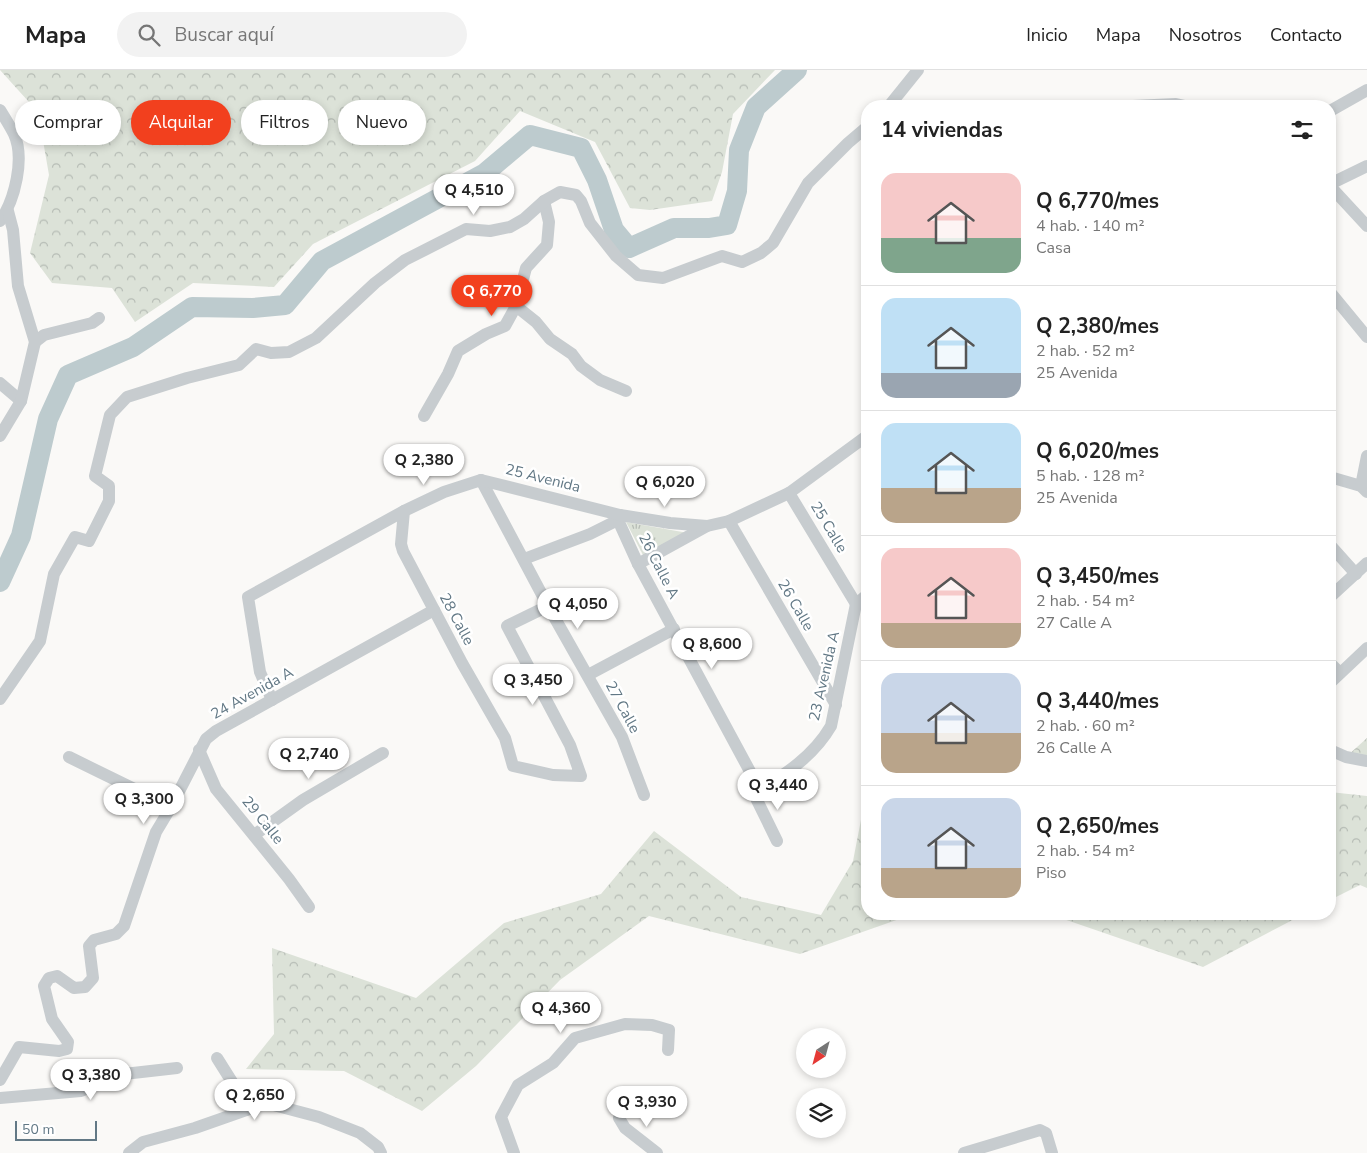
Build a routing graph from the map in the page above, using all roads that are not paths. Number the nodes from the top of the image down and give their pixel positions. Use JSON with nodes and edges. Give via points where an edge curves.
{"nodes":[{"id":1,"x":918,"y":70,"type":"edge"},
{"id":2,"x":1367,"y":90,"type":"edge"},
{"id":3,"x":894,"y":100,"type":"edge"},
{"id":4,"x":1336,"y":108,"type":"edge"},
{"id":5,"x":0,"y":110,"type":"edge"},
{"id":6,"x":861,"y":132,"type":"edge"},
{"id":7,"x":1367,"y":166,"type":"edge"},
{"id":8,"x":1336,"y":182,"type":"edge"},
{"id":9,"x":1336,"y":192,"type":"edge"},
{"id":10,"x":544,"y":201,"type":"junction"},
{"id":11,"x":4,"y":216,"type":"edge"},
{"id":12,"x":1367,"y":226,"type":"edge"},
{"id":13,"x":1336,"y":299,"type":"edge"},
{"id":14,"x":516,"y":306,"type":"junction"},
{"id":15,"x":99,"y":318,"type":"dead end"},
{"id":16,"x":1367,"y":337,"type":"edge"},
{"id":17,"x":35,"y":342,"type":"junction"},
{"id":18,"x":0,"y":383,"type":"edge"},
{"id":19,"x":626,"y":391,"type":"dead end"},
{"id":20,"x":22,"y":401,"type":"junction"},
{"id":21,"x":424,"y":416,"type":"dead end"},
{"id":22,"x":0,"y":436,"type":"edge"},
{"id":23,"x":861,"y":440,"type":"edge"},
{"id":24,"x":1367,"y":456,"type":"edge"},
{"id":25,"x":481,"y":480,"type":"junction"},
{"id":26,"x":1336,"y":480,"type":"edge"},
{"id":27,"x":1364,"y":489,"type":"edge"},
{"id":28,"x":789,"y":493,"type":"junction"},
{"id":29,"x":404,"y":511,"type":"junction"},
{"id":30,"x":619,"y":517,"type":"junction"},
{"id":31,"x":729,"y":521,"type":"junction"},
{"id":32,"x":707,"y":526,"type":"junction"},
{"id":33,"x":1336,"y":552,"type":"edge"},
{"id":34,"x":524,"y":560,"type":"junction"},
{"id":35,"x":1367,"y":563,"type":"edge"},
{"id":36,"x":638,"y":564,"type":"junction"},
{"id":37,"x":1356,"y":574,"type":"junction"},
{"id":38,"x":1336,"y":592,"type":"edge"},
{"id":39,"x":861,"y":600,"type":"edge"},
{"id":40,"x":856,"y":604,"type":"junction"},
{"id":41,"x":548,"y":606,"type":"junction"},
{"id":42,"x":434,"y":610,"type":"junction"},
{"id":43,"x":674,"y":629,"type":"junction"},
{"id":44,"x":1367,"y":648,"type":"edge"},
{"id":45,"x":1336,"y":669,"type":"edge"},
{"id":46,"x":1340,"y":673,"type":"junction"},
{"id":47,"x":588,"y":675,"type":"junction"},
{"id":48,"x":1336,"y":677,"type":"edge"},
{"id":49,"x":0,"y":699,"type":"edge"},
{"id":50,"x":272,"y":700,"type":"junction"},
{"id":51,"x":836,"y":705,"type":"junction"},
{"id":52,"x":199,"y":750,"type":"junction"},
{"id":53,"x":383,"y":752,"type":"dead end"},
{"id":54,"x":1336,"y":753,"type":"edge"},
{"id":55,"x":69,"y":757,"type":"dead end"},
{"id":56,"x":1367,"y":761,"type":"edge"},
{"id":57,"x":757,"y":792,"type":"junction"},
{"id":58,"x":644,"y":794,"type":"dead end"},
{"id":59,"x":171,"y":806,"type":"junction"},
{"id":60,"x":254,"y":835,"type":"junction"},
{"id":61,"x":777,"y":841,"type":"dead end"},
{"id":62,"x":309,"y":907,"type":"dead end"},
{"id":63,"x":668,"y":1050,"type":"dead end"},
{"id":64,"x":216,"y":1058,"type":"dead end"},
{"id":65,"x":177,"y":1068,"type":"dead end"},
{"id":66,"x":0,"y":1080,"type":"edge"},
{"id":67,"x":0,"y":1098,"type":"edge"},
{"id":68,"x":246,"y":1110,"type":"junction"},
{"id":69,"x":619,"y":1118,"type":"dead end"},
{"id":70,"x":129,"y":1153,"type":"edge"},
{"id":71,"x":381,"y":1153,"type":"edge"},
{"id":72,"x":514,"y":1153,"type":"edge"},
{"id":73,"x":657,"y":1153,"type":"edge"},
{"id":74,"x":964,"y":1153,"type":"edge"},
{"id":75,"x":1052,"y":1153,"type":"edge"}],
"edges":[{"from":1,"to":3,"type":"street"},
{"from":2,"to":4,"type":"street"},
{"from":5,"to":11,"type":"street","via":[[15,135],[18,154],[17,179]]},
{"from":6,"to":10,"type":"street","via":[[808,183],[774,243],[742,262],[722,256],[663,278],[638,276],[616,256],[590,223],[576,195],[560,192]]},
{"from":7,"to":8,"type":"street"},
{"from":9,"to":12,"type":"street"},
{"from":10,"to":14,"type":"street","via":[[549,222],[547,245],[526,268]]},
{"from":10,"to":49,"type":"street","via":[[510,227],[490,231],[466,229],[405,260],[316,338],[289,352],[271,353],[256,349],[239,365],[127,397],[110,415],[95,476],[109,486],[110,501],[89,541],[75,537],[54,574],[40,641]]},
{"from":11,"to":17,"type":"street","via":[[13,230],[18,286]]},
{"from":13,"to":16,"type":"street"},
{"from":14,"to":19,"type":"street","via":[[550,339],[572,354],[581,366],[600,380]]},
{"from":14,"to":21,"type":"street","via":[[505,326],[458,351]]},
{"from":15,"to":17,"type":"street","via":[[92,323],[44,335]]},
{"from":17,"to":20,"type":"street"},
{"from":18,"to":20,"type":"street"},
{"from":20,"to":22,"type":"street"},
{"from":23,"to":28,"type":"street","name":"25 Avenida"},
{"from":24,"to":27,"type":"street"},
{"from":25,"to":29,"type":"street","name":"25 Avenida","via":[[444,492]]},
{"from":25,"to":30,"type":"street","name":"25 Avenida"},
{"from":25,"to":34,"type":"street","name":"27 Calle"},
{"from":26,"to":27,"type":"street"},
{"from":28,"to":31,"type":"street","name":"25 Avenida"},
{"from":28,"to":40,"type":"street","name":"25 Calle"},
{"from":29,"to":42,"type":"street","name":"28 Calle","via":[[403,551]]},
{"from":29,"to":50,"type":"street","name":"25 Avenida","via":[[248,597],[260,672]]},
{"from":30,"to":32,"type":"street","name":"25 Avenida"},
{"from":30,"to":34,"type":"street","via":[[590,534]]},
{"from":30,"to":36,"type":"street","name":"26 Calle A"},
{"from":31,"to":32,"type":"street","name":"25 Avenida"},
{"from":31,"to":51,"type":"street","name":"26 Calle"},
{"from":32,"to":36,"type":"street","name":"25 Avenida"},
{"from":33,"to":37,"type":"street"},
{"from":34,"to":41,"type":"street","name":"27 Calle"},
{"from":35,"to":37,"type":"street"},
{"from":36,"to":43,"type":"street","name":"26 Calle A"},
{"from":37,"to":38,"type":"street"},
{"from":39,"to":40,"type":"street"},
{"from":40,"to":51,"type":"street","name":"23 Avenida A"},
{"from":41,"to":42,"type":"street","name":"28 Calle","via":[[506,626],[570,745],[581,776],[553,776],[513,766],[505,738]]},
{"from":41,"to":47,"type":"street","name":"27 Calle"},
{"from":42,"to":50,"type":"street","name":"24 Avenida A"},
{"from":43,"to":47,"type":"street"},
{"from":43,"to":57,"type":"street","name":"26 Calle A"},
{"from":44,"to":46,"type":"street"},
{"from":45,"to":46,"type":"street"},
{"from":46,"to":48,"type":"street"},
{"from":47,"to":58,"type":"street","name":"27 Calle","via":[[622,737]]},
{"from":50,"to":52,"type":"street","name":"24 Avenida A","via":[[216,731]]},
{"from":51,"to":57,"type":"street","name":"23 Avenida A","via":[[832,726],[807,758]]},
{"from":52,"to":59,"type":"street","name":"24 Avenida A"},
{"from":52,"to":60,"type":"street","name":"29 Calle","via":[[216,789]]},
{"from":53,"to":60,"type":"street","via":[[303,800]]},
{"from":54,"to":56,"type":"street"},
{"from":55,"to":59,"type":"street"},
{"from":57,"to":61,"type":"street","name":"26 Calle A"},
{"from":59,"to":66,"type":"street","name":"24 Avenida A","via":[[156,832],[124,926],[116,934],[94,940],[90,946],[93,978],[85,987],[74,988],[57,976],[49,978],[44,986],[52,1019],[68,1042],[67,1049],[19,1047]]},
{"from":60,"to":62,"type":"street","name":"29 Calle"},
{"from":63,"to":72,"type":"street","via":[[669,1030],[652,1025],[625,1024],[575,1038],[553,1063],[518,1086],[501,1117]]},
{"from":64,"to":68,"type":"street"},
{"from":65,"to":67,"type":"street","via":[[124,1074],[81,1091]]},
{"from":68,"to":70,"type":"street","via":[[143,1142]]},
{"from":68,"to":71,"type":"street","via":[[266,1103],[319,1117],[360,1133]]},
{"from":69,"to":73,"type":"street","via":[[625,1128]]},
{"from":74,"to":75,"type":"street","via":[[1040,1130],[1046,1133]]}]}
